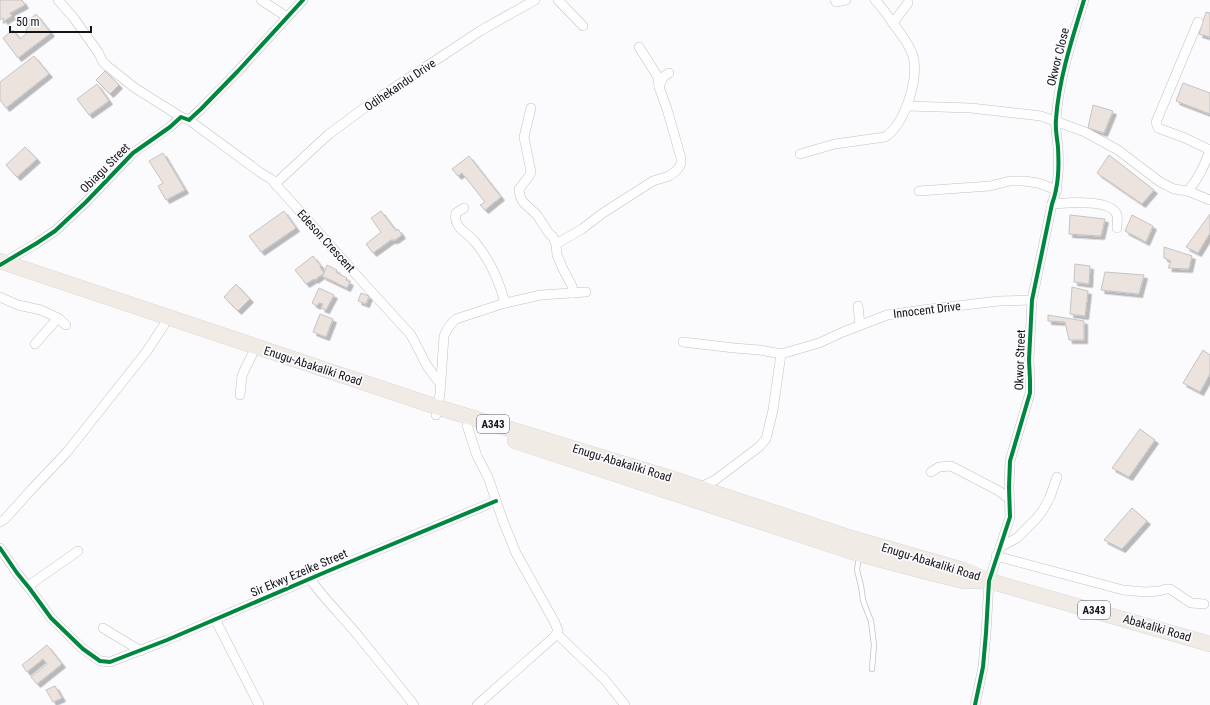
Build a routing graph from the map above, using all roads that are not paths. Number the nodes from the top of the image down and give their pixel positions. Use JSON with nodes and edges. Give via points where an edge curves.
{"nodes":[{"id":1,"x":58,"y":0,"type":"edge"},
{"id":2,"x":261,"y":0,"type":"edge"},
{"id":3,"x":303,"y":0,"type":"edge"},
{"id":4,"x":535,"y":0,"type":"edge"},
{"id":5,"x":558,"y":0,"type":"edge"},
{"id":6,"x":835,"y":0,"type":"edge"},
{"id":7,"x":846,"y":0,"type":"edge"},
{"id":8,"x":875,"y":0,"type":"edge"},
{"id":9,"x":1084,"y":0,"type":"edge"},
{"id":10,"x":908,"y":3,"type":"dead end"},
{"id":11,"x":287,"y":17,"type":"junction"},
{"id":12,"x":1198,"y":22,"type":"dead end"},
{"id":13,"x":893,"y":23,"type":"junction"},
{"id":14,"x":583,"y":26,"type":"dead end"},
{"id":15,"x":640,"y":47,"type":"dead end"},
{"id":16,"x":669,"y":73,"type":"dead end"},
{"id":17,"x":659,"y":87,"type":"junction"},
{"id":18,"x":907,"y":106,"type":"junction"},
{"id":19,"x":531,"y":108,"type":"dead end"},
{"id":20,"x":185,"y":119,"type":"junction"},
{"id":21,"x":1056,"y":120,"type":"junction"},
{"id":22,"x":1210,"y":150,"type":"edge"},
{"id":23,"x":800,"y":154,"type":"dead end"},
{"id":24,"x":1059,"y":161,"type":"joint"},
{"id":25,"x":275,"y":184,"type":"junction"},
{"id":26,"x":1057,"y":190,"type":"junction"},
{"id":27,"x":919,"y":191,"type":"dead end"},
{"id":28,"x":1188,"y":191,"type":"junction"},
{"id":29,"x":1210,"y":200,"type":"edge"},
{"id":30,"x":1052,"y":204,"type":"junction"},
{"id":31,"x":464,"y":208,"type":"dead end"},
{"id":32,"x":1117,"y":228,"type":"dead end"},
{"id":33,"x":556,"y":244,"type":"junction"},
{"id":34,"x":1,"y":265,"type":"edge"},
{"id":35,"x":586,"y":292,"type":"dead end"},
{"id":36,"x":574,"y":293,"type":"junction"},
{"id":37,"x":0,"y":297,"type":"edge"},
{"id":38,"x":1032,"y":300,"type":"junction"},
{"id":39,"x":505,"y":303,"type":"junction"},
{"id":40,"x":858,"y":306,"type":"dead end"},
{"id":41,"x":58,"y":318,"type":"junction"},
{"id":42,"x":66,"y":325,"type":"dead end"},
{"id":43,"x":164,"y":325,"type":"junction"},
{"id":44,"x":860,"y":325,"type":"junction"},
{"id":45,"x":683,"y":342,"type":"dead end"},
{"id":46,"x":35,"y":344,"type":"dead end"},
{"id":47,"x":781,"y":354,"type":"junction"},
{"id":48,"x":252,"y":355,"type":"junction"},
{"id":49,"x":441,"y":385,"type":"junction"},
{"id":50,"x":240,"y":395,"type":"dead end"},
{"id":51,"x":436,"y":411,"type":"junction"},
{"id":52,"x":467,"y":425,"type":"junction"},
{"id":53,"x":931,"y":472,"type":"dead end"},
{"id":54,"x":1057,"y":477,"type":"dead end"},
{"id":55,"x":699,"y":488,"type":"junction"},
{"id":56,"x":687,"y":497,"type":"junction"},
{"id":57,"x":1009,"y":499,"type":"junction"},
{"id":58,"x":496,"y":501,"type":"junction"},
{"id":59,"x":0,"y":522,"type":"edge"},
{"id":60,"x":1000,"y":547,"type":"junction"},
{"id":61,"x":0,"y":548,"type":"edge"},
{"id":62,"x":78,"y":551,"type":"dead end"},
{"id":63,"x":859,"y":554,"type":"junction"},
{"id":64,"x":996,"y":556,"type":"junction"},
{"id":65,"x":310,"y":579,"type":"junction"},
{"id":66,"x":989,"y":580,"type":"junction"},
{"id":67,"x":28,"y":586,"type":"junction"},
{"id":68,"x":1204,"y":604,"type":"dead end"},
{"id":69,"x":215,"y":619,"type":"junction"},
{"id":70,"x":103,"y":628,"type":"dead end"},
{"id":71,"x":557,"y":634,"type":"junction"},
{"id":72,"x":1205,"y":642,"type":"edge"},
{"id":73,"x":141,"y":651,"type":"junction"},
{"id":74,"x":872,"y":669,"type":"dead end"},
{"id":75,"x":259,"y":705,"type":"edge"},
{"id":76,"x":414,"y":705,"type":"edge"},
{"id":77,"x":477,"y":705,"type":"edge"},
{"id":78,"x":625,"y":705,"type":"edge"},
{"id":79,"x":976,"y":705,"type":"edge"}],
"edges":[{"from":1,"to":20,"type":"street","name":"Edeson Crescent","via":[[74,17],[106,66]]},
{"from":2,"to":11,"type":"street"},
{"from":3,"to":11,"type":"street","name":"Obiagu Street"},
{"from":4,"to":25,"type":"street","name":"Odihekandu Drive","via":[[480,31],[374,101],[329,134]]},
{"from":5,"to":14,"type":"street"},
{"from":6,"to":7,"type":"street"},
{"from":8,"to":13,"type":"street"},
{"from":9,"to":21,"type":"street","name":"Okwor Close","via":[[1065,65]]},
{"from":10,"to":13,"type":"street"},
{"from":11,"to":20,"type":"street","name":"Obiagu Street","via":[[201,109]]},
{"from":12,"to":22,"type":"street","via":[[1156,122],[1158,128]]},
{"from":13,"to":18,"type":"street","via":[[906,40],[913,56],[912,85]]},
{"from":15,"to":17,"type":"street","via":[[658,77]]},
{"from":16,"to":17,"type":"street","via":[[663,77]]},
{"from":17,"to":33,"type":"street","via":[[667,109],[680,166],[670,176],[653,181]]},
{"from":18,"to":21,"type":"street","via":[[971,108]]},
{"from":18,"to":23,"type":"street","via":[[902,118],[885,137],[835,144]]},
{"from":19,"to":33,"type":"street","via":[[524,136],[531,172],[519,193],[523,202],[537,215]]},
{"from":20,"to":25,"type":"street","name":"Edeson Crescent"},
{"from":20,"to":34,"type":"street","name":"Obiagu Street","via":[[133,153],[55,231]]},
{"from":21,"to":24,"type":"street","name":"Okwor Close"},
{"from":21,"to":28,"type":"street","via":[[1118,150],[1167,186]]},
{"from":22,"to":28,"type":"street","via":[[1203,169]]},
{"from":24,"to":26,"type":"street","name":"Okwor Street"},
{"from":25,"to":49,"type":"street","name":"Edeson Crescent","via":[[411,335],[427,366]]},
{"from":26,"to":27,"type":"street","via":[[1038,183],[1010,181],[990,186]]},
{"from":26,"to":30,"type":"street","name":"Okwor Street"},
{"from":28,"to":29,"type":"street"},
{"from":30,"to":32,"type":"street","via":[[1087,202],[1111,207],[1117,214]]},
{"from":30,"to":38,"type":"street","name":"Okwor Street"},
{"from":31,"to":39,"type":"street","via":[[456,213],[457,226],[475,242],[492,267]]},
{"from":33,"to":36,"type":"street","via":[[557,255]]},
{"from":34,"to":43,"type":"highway","name":"Enugu-Abakaliki Road","number":"A343"},
{"from":34,"to":51,"type":"highway","name":"Enugu-Abakaliki Road","number":"A343"},
{"from":35,"to":36,"type":"street"},
{"from":36,"to":39,"type":"street","via":[[540,295]]},
{"from":37,"to":41,"type":"street"},
{"from":38,"to":44,"type":"street","name":"Innocent Drive","via":[[999,301],[887,315]]},
{"from":38,"to":57,"type":"street","name":"Okwor Street","via":[[1030,393],[1010,462]]},
{"from":39,"to":49,"type":"street","via":[[456,319],[447,329],[444,336]]},
{"from":40,"to":44,"type":"street"},
{"from":41,"to":42,"type":"street"},
{"from":41,"to":46,"type":"street"},
{"from":43,"to":48,"type":"highway","name":"Enugu-Abakaliki Road","number":"A343"},
{"from":43,"to":59,"type":"street","via":[[147,351],[67,452]]},
{"from":44,"to":47,"type":"street","name":"Innocent Drive","via":[[819,343]]},
{"from":45,"to":47,"type":"street"},
{"from":47,"to":55,"type":"street","via":[[766,439],[714,480]]},
{"from":48,"to":50,"type":"street","via":[[242,376]]},
{"from":48,"to":51,"type":"highway","name":"Enugu-Abakaliki Road","number":"A343"},
{"from":49,"to":51,"type":"street"},
{"from":51,"to":52,"type":"highway","name":"Enugu-Abakaliki Road","number":"A343"},
{"from":51,"to":55,"type":"highway","name":"Enugu-Abakaliki Road","number":"A343"},
{"from":52,"to":56,"type":"highway","name":"Enugu-Abakaliki Road","number":"A343"},
{"from":52,"to":58,"type":"street"},
{"from":53,"to":57,"type":"street","via":[[939,467],[951,466],[999,491]]},
{"from":54,"to":60,"type":"street","via":[[1050,497],[1036,519],[1017,538]]},
{"from":55,"to":56,"type":"street"},
{"from":55,"to":66,"type":"highway","name":"Enugu-Abakaliki Road","number":"A343"},
{"from":56,"to":63,"type":"highway","name":"Enugu-Abakaliki Road","number":"A343"},
{"from":57,"to":60,"type":"street","name":"Okwor Street","via":[[1010,517]]},
{"from":58,"to":65,"type":"street","name":"Sir Ekwy Ezeike Street"},
{"from":58,"to":71,"type":"street","via":[[516,553],[554,623]]},
{"from":60,"to":64,"type":"street","name":"Okwor Street"},
{"from":61,"to":67,"type":"street"},
{"from":62,"to":67,"type":"street"},
{"from":63,"to":66,"type":"highway","name":"Enugu-Abakaliki Road","number":"A343","via":[[964,581]]},
{"from":63,"to":74,"type":"lane","via":[[858,570],[863,600],[871,620],[874,645]]},
{"from":64,"to":66,"type":"street","name":"Okwor Street"},
{"from":64,"to":68,"type":"street","via":[[1123,590],[1145,592],[1170,589],[1191,603]]},
{"from":65,"to":69,"type":"street","name":"Sir Ekwy Ezeike Street"},
{"from":65,"to":76,"type":"street"},
{"from":66,"to":72,"type":"highway","name":"Abakaliki Road","number":"A343"},
{"from":66,"to":79,"type":"street","name":"Okwor Street","via":[[983,667]]},
{"from":67,"to":73,"type":"street","name":"Sir Ekwy Ezeike Street","via":[[51,618],[83,649],[100,661],[110,662]]},
{"from":69,"to":73,"type":"street","name":"Sir Ekwy Ezeike Street"},
{"from":69,"to":75,"type":"street"},
{"from":70,"to":73,"type":"street"},
{"from":71,"to":77,"type":"street"},
{"from":71,"to":78,"type":"street","via":[[606,680]]}]}
